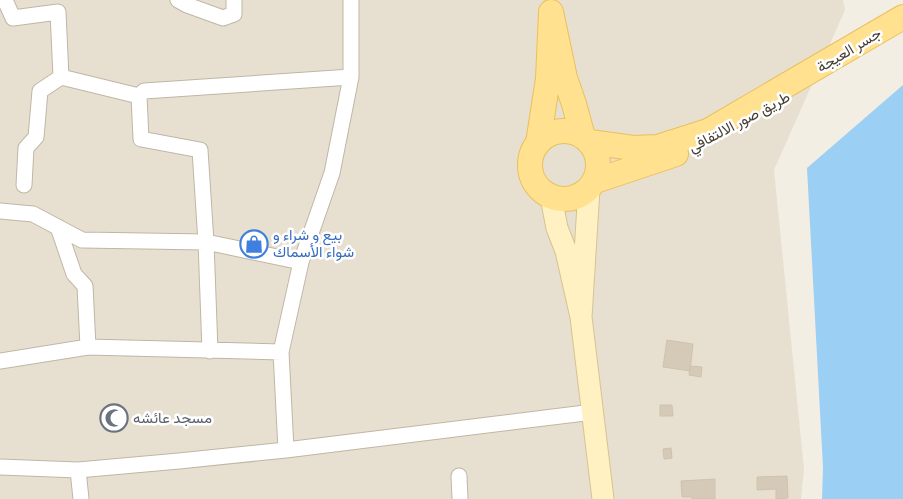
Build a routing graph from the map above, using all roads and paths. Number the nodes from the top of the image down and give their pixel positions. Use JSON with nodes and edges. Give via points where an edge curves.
{"nodes":[{"id":1,"x":5,"y":0,"type":"edge"},
{"id":2,"x":178,"y":0,"type":"edge"},
{"id":3,"x":234,"y":0,"type":"edge"},
{"id":4,"x":351,"y":0,"type":"edge"},
{"id":5,"x":59,"y":6,"type":"edge"},
{"id":6,"x":550,"y":6,"type":"edge"},
{"id":7,"x":903,"y":17,"type":"edge"},
{"id":8,"x":903,"y":27,"type":"edge"},
{"id":9,"x":61,"y":77,"type":"junction"},
{"id":10,"x":351,"y":77,"type":"junction"},
{"id":11,"x":796,"y":86,"type":"junction"},
{"id":12,"x":139,"y":96,"type":"junction"},
{"id":13,"x":587,"y":139,"type":"junction"},
{"id":14,"x":538,"y":143,"type":"junction"},
{"id":15,"x":24,"y":185,"type":"dead end"},
{"id":16,"x":592,"y":185,"type":"junction"},
{"id":17,"x":551,"y":197,"type":"junction"},
{"id":18,"x":0,"y":211,"type":"edge"},
{"id":19,"x":58,"y":227,"type":"junction"},
{"id":20,"x":206,"y":242,"type":"junction"},
{"id":21,"x":301,"y":262,"type":"junction"},
{"id":22,"x":581,"y":317,"type":"junction"},
{"id":23,"x":88,"y":347,"type":"junction"},
{"id":24,"x":210,"y":350,"type":"junction"},
{"id":25,"x":281,"y":352,"type":"junction"},
{"id":26,"x":0,"y":361,"type":"edge"},
{"id":27,"x":593,"y":412,"type":"junction"},
{"id":28,"x":286,"y":450,"type":"junction"},
{"id":29,"x":0,"y":467,"type":"edge"},
{"id":30,"x":78,"y":470,"type":"junction"},
{"id":31,"x":459,"y":476,"type":"dead end"},
{"id":32,"x":81,"y":499,"type":"edge"},
{"id":33,"x":460,"y":499,"type":"edge"},
{"id":34,"x":603,"y":499,"type":"edge"}],
"edges":[{"from":1,"to":5,"type":"street","via":[[14,18]]},
{"from":2,"to":3,"type":"street","via":[[223,18],[234,14]]},
{"from":4,"to":10,"type":"street"},
{"from":5,"to":9,"type":"street"},
{"from":6,"to":13,"type":"main road","via":[[565,78]]},
{"from":6,"to":14,"type":"main road","via":[[548,79]]},
{"from":7,"to":11,"type":"main road","name":"جسر العيجة"},
{"from":8,"to":11,"type":"main road","name":"جسر العيجة"},
{"from":9,"to":12,"type":"street"},
{"from":9,"to":15,"type":"street","via":[[40,91],[36,137],[26,148]]},
{"from":10,"to":12,"type":"street","via":[[144,91]]},
{"from":10,"to":21,"type":"street","via":[[332,173]]},
{"from":11,"to":13,"type":"main road","name":"طريق صور الالتفافي","via":[[708,131],[658,147],[633,148]]},
{"from":11,"to":16,"type":"main road","name":"طريق صور الالتفافي","via":[[696,147]]},
{"from":12,"to":20,"type":"street","via":[[141,139],[200,150]]},
{"from":13,"to":14,"type":"main road","via":[[564,131],[546,136]]},
{"from":13,"to":16,"type":"main road","via":[[596,151],[598,161]]},
{"from":14,"to":17,"type":"main road","via":[[531,157],[531,173],[538,187]]},
{"from":16,"to":17,"type":"main road","via":[[571,199]]},
{"from":16,"to":22,"type":"street"},
{"from":17,"to":22,"type":"street"},
{"from":18,"to":19,"type":"street","via":[[34,214]]},
{"from":19,"to":20,"type":"street","via":[[82,240]]},
{"from":19,"to":23,"type":"street","via":[[74,274],[85,286]]},
{"from":20,"to":21,"type":"street"},
{"from":20,"to":24,"type":"street"},
{"from":21,"to":25,"type":"street"},
{"from":22,"to":27,"type":"street"},
{"from":23,"to":24,"type":"street"},
{"from":23,"to":26,"type":"street"},
{"from":24,"to":25,"type":"street"},
{"from":25,"to":28,"type":"street"},
{"from":27,"to":28,"type":"street"},
{"from":27,"to":34,"type":"street"},
{"from":28,"to":30,"type":"street"},
{"from":29,"to":30,"type":"street"},
{"from":30,"to":32,"type":"street"},
{"from":31,"to":33,"type":"street"}]}
